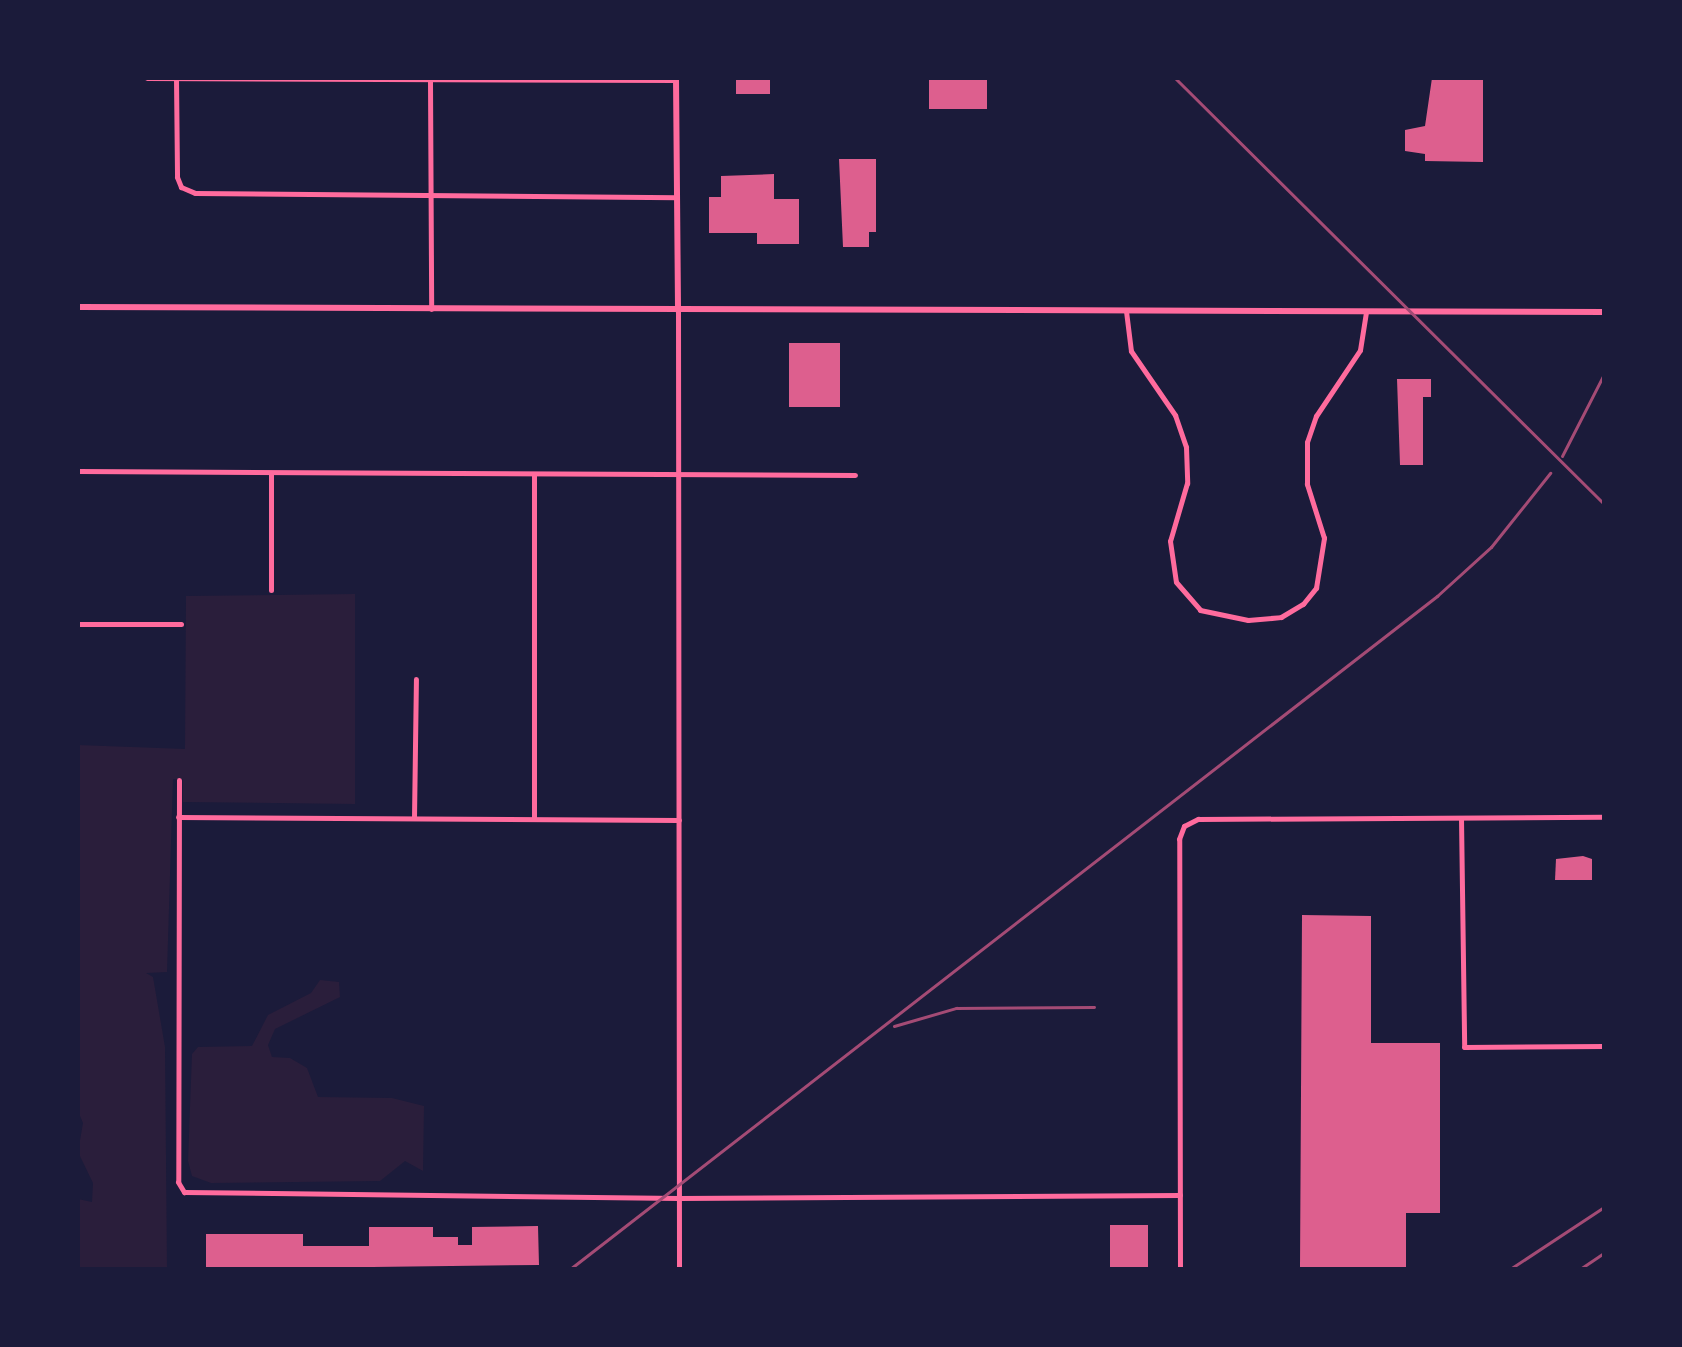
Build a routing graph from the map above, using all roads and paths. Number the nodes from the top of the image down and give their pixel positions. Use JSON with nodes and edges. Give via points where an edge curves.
{"nodes":[{"id":1,"x":147,"y":78,"type":"edge"},
{"id":2,"x":176,"y":78,"type":"edge"},
{"id":3,"x":676,"y":79,"type":"edge"},
{"id":4,"x":430,"y":81,"type":"junction"},
{"id":5,"x":431,"y":195,"type":"junction"},
{"id":6,"x":677,"y":197,"type":"junction"},
{"id":7,"x":78,"y":307,"type":"edge"},
{"id":8,"x":431,"y":309,"type":"junction"},
{"id":9,"x":678,"y":310,"type":"junction"},
{"id":10,"x":1126,"y":311,"type":"junction"},
{"id":11,"x":1366,"y":312,"type":"junction"},
{"id":12,"x":1604,"y":312,"type":"edge"},
{"id":13,"x":78,"y":471,"type":"edge"},
{"id":14,"x":271,"y":473,"type":"junction"},
{"id":15,"x":534,"y":474,"type":"junction"},
{"id":16,"x":678,"y":475,"type":"junction"},
{"id":17,"x":855,"y":475,"type":"dead end"},
{"id":18,"x":271,"y":590,"type":"dead end"},
{"id":19,"x":78,"y":624,"type":"edge"},
{"id":20,"x":181,"y":624,"type":"dead end"},
{"id":21,"x":416,"y":679,"type":"dead end"},
{"id":22,"x":179,"y":780,"type":"dead end"},
{"id":23,"x":178,"y":817,"type":"junction"},
{"id":24,"x":1604,"y":817,"type":"edge"},
{"id":25,"x":414,"y":818,"type":"junction"},
{"id":26,"x":1461,"y":818,"type":"junction"},
{"id":27,"x":534,"y":819,"type":"junction"},
{"id":28,"x":679,"y":820,"type":"junction"},
{"id":29,"x":1604,"y":1046,"type":"edge"},
{"id":30,"x":1180,"y":1195,"type":"junction"},
{"id":31,"x":679,"y":1198,"type":"junction"},
{"id":32,"x":679,"y":1269,"type":"edge"},
{"id":33,"x":1180,"y":1269,"type":"edge"}],
"edges":[{"from":1,"to":2,"type":"street"},
{"from":2,"to":4,"type":"street"},
{"from":2,"to":5,"type":"street","via":[[180,185],[205,193]]},
{"from":3,"to":4,"type":"street"},
{"from":3,"to":6,"type":"street"},
{"from":4,"to":5,"type":"street"},
{"from":5,"to":6,"type":"street"},
{"from":5,"to":8,"type":"street"},
{"from":6,"to":9,"type":"street"},
{"from":7,"to":8,"type":"street"},
{"from":8,"to":9,"type":"street"},
{"from":9,"to":10,"type":"street"},
{"from":9,"to":16,"type":"street"},
{"from":10,"to":11,"type":"street"},
{"from":10,"to":11,"type":"street","via":[[1131,351],[1175,415],[1186,447],[1187,483],[1170,541],[1176,582],[1200,610],[1248,620],[1281,617],[1303,604],[1316,588],[1324,538],[1307,484],[1307,442],[1316,416],[1360,350]]},
{"from":11,"to":12,"type":"street"},
{"from":13,"to":14,"type":"street"},
{"from":14,"to":15,"type":"street"},
{"from":14,"to":18,"type":"street"},
{"from":15,"to":16,"type":"street"},
{"from":15,"to":27,"type":"street"},
{"from":16,"to":17,"type":"street"},
{"from":16,"to":28,"type":"street"},
{"from":19,"to":20,"type":"street"},
{"from":21,"to":25,"type":"street"},
{"from":22,"to":23,"type":"street"},
{"from":23,"to":25,"type":"street"},
{"from":23,"to":31,"type":"street","via":[[180,1190]]},
{"from":24,"to":26,"type":"street"},
{"from":25,"to":27,"type":"street"},
{"from":26,"to":29,"type":"street","via":[[1464,1047]]},
{"from":26,"to":30,"type":"street","via":[[1198,819],[1184,826],[1179,839]]},
{"from":27,"to":28,"type":"street"},
{"from":28,"to":31,"type":"street"},
{"from":30,"to":31,"type":"street"},
{"from":30,"to":33,"type":"street"},
{"from":31,"to":32,"type":"street"}]}
